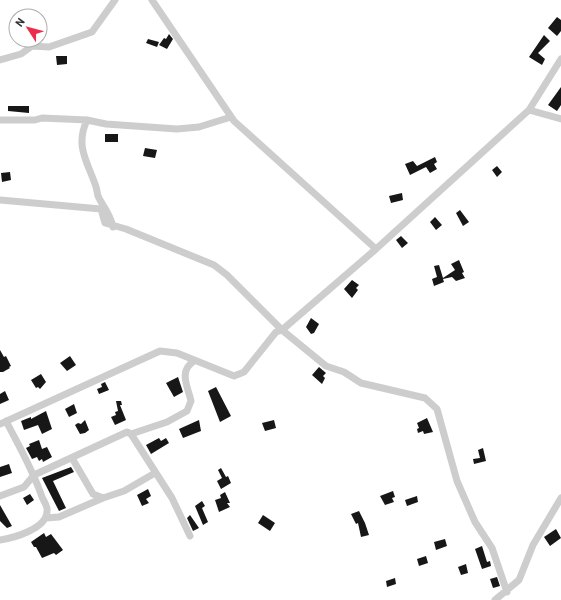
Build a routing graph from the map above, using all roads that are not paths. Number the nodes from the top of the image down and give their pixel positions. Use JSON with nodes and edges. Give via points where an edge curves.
{"nodes":[{"id":1,"x":115,"y":0,"type":"edge"},
{"id":2,"x":152,"y":0,"type":"edge"},
{"id":3,"x":561,"y":58,"type":"edge"},
{"id":4,"x":0,"y":60,"type":"edge"},
{"id":5,"x":529,"y":110,"type":"junction"},
{"id":6,"x":231,"y":117,"type":"junction"},
{"id":7,"x":561,"y":119,"type":"edge"},
{"id":8,"x":0,"y":120,"type":"edge"},
{"id":9,"x":87,"y":120,"type":"junction"},
{"id":10,"x":0,"y":200,"type":"edge"},
{"id":11,"x":113,"y":226,"type":"junction"},
{"id":12,"x":376,"y":249,"type":"junction"},
{"id":13,"x":282,"y":330,"type":"junction"},
{"id":14,"x":194,"y":361,"type":"junction"},
{"id":15,"x":3,"y":422,"type":"edge"},
{"id":16,"x":131,"y":434,"type":"junction"},
{"id":17,"x":72,"y":458,"type":"junction"},
{"id":18,"x":155,"y":473,"type":"junction"},
{"id":19,"x":34,"y":475,"type":"junction"},
{"id":20,"x":0,"y":496,"type":"edge"},
{"id":21,"x":103,"y":498,"type":"junction"},
{"id":22,"x":561,"y":498,"type":"edge"},
{"id":23,"x":46,"y":518,"type":"junction"},
{"id":24,"x":190,"y":536,"type":"dead end"},
{"id":25,"x":0,"y":540,"type":"edge"},
{"id":26,"x":507,"y":592,"type":"junction"},
{"id":27,"x":495,"y":600,"type":"edge"}],
"edges":[{"from":1,"to":4,"type":"street","via":[[92,32],[49,47],[32,46],[21,54]]},
{"from":2,"to":6,"type":"street"},
{"from":3,"to":5,"type":"street"},
{"from":5,"to":7,"type":"street"},
{"from":5,"to":12,"type":"street"},
{"from":6,"to":9,"type":"street","via":[[177,129],[106,124]]},
{"from":6,"to":12,"type":"street"},
{"from":8,"to":9,"type":"street"},
{"from":9,"to":11,"type":"street","via":[[83,129],[82,151],[96,185],[98,197],[105,205]]},
{"from":10,"to":11,"type":"street","via":[[101,209],[105,223]]},
{"from":11,"to":13,"type":"street","via":[[126,228],[214,265]]},
{"from":12,"to":13,"type":"street"},
{"from":13,"to":14,"type":"street","via":[[276,332],[244,372],[234,376]]},
{"from":13,"to":26,"type":"street","via":[[326,366],[344,372],[361,383],[425,398],[437,409],[457,481],[475,522],[492,548]]},
{"from":14,"to":15,"type":"street","via":[[177,353],[160,351]]},
{"from":14,"to":16,"type":"street","via":[[186,371],[184,382],[191,400],[187,411],[167,422]]},
{"from":15,"to":19,"type":"street"},
{"from":16,"to":17,"type":"street","via":[[127,432]]},
{"from":16,"to":18,"type":"street"},
{"from":17,"to":19,"type":"street"},
{"from":17,"to":21,"type":"street","via":[[93,494]]},
{"from":18,"to":21,"type":"street"},
{"from":18,"to":24,"type":"street","via":[[172,498]]},
{"from":19,"to":20,"type":"street","via":[[24,487]]},
{"from":19,"to":23,"type":"street","via":[[48,511]]},
{"from":21,"to":23,"type":"street","via":[[59,517]]},
{"from":22,"to":26,"type":"street","via":[[533,545],[519,580]]},
{"from":23,"to":25,"type":"street","via":[[38,526],[17,538]]},
{"from":26,"to":27,"type":"street"}]}
